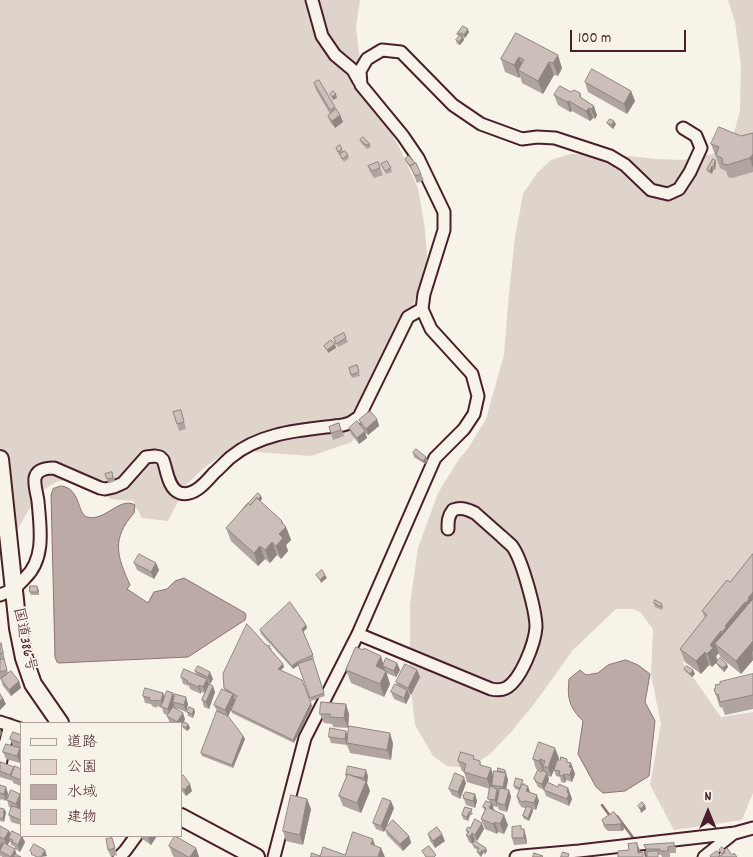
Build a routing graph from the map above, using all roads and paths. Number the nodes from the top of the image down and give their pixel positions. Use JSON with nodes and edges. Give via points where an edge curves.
{"nodes":[{"id":1,"x":312,"y":0,"type":"edge"},
{"id":2,"x":361,"y":85,"type":"junction"},
{"id":3,"x":683,"y":128,"type":"dead end"},
{"id":4,"x":422,"y":309,"type":"junction"},
{"id":5,"x":0,"y":459,"type":"edge"},
{"id":6,"x":448,"y":529,"type":"dead end"},
{"id":7,"x":7,"y":593,"type":"edge"},
{"id":8,"x":358,"y":634,"type":"junction"},
{"id":9,"x":59,"y":722,"type":"edge"},
{"id":10,"x":5,"y":724,"type":"edge"},
{"id":11,"x":20,"y":729,"type":"edge"},
{"id":12,"x":0,"y":764,"type":"edge"},
{"id":13,"x":182,"y":818,"type":"edge"},
{"id":14,"x":753,"y":828,"type":"edge"},
{"id":15,"x":735,"y":833,"type":"junction"},
{"id":16,"x":135,"y":837,"type":"edge"},
{"id":17,"x":578,"y":854,"type":"edge"},
{"id":18,"x":119,"y":857,"type":"edge"},
{"id":19,"x":256,"y":857,"type":"edge"},
{"id":20,"x":274,"y":857,"type":"edge"},
{"id":21,"x":516,"y":857,"type":"edge"},
{"id":22,"x":704,"y":857,"type":"edge"}],
"edges":[{"from":1,"to":2,"type":"street","via":[[322,36],[335,55],[353,70]]},
{"from":2,"to":3,"type":"street","via":[[360,71],[368,59],[382,50],[402,52],[453,105],[480,124],[522,139],[555,138],[610,156],[651,190],[668,194],[679,189],[701,148],[696,136]]},
{"from":2,"to":4,"type":"street","via":[[418,158],[444,212],[444,230]]},
{"from":4,"to":7,"type":"street","via":[[408,318],[359,417],[343,425],[273,435],[252,443],[232,456],[194,492],[177,492],[162,460],[155,456],[146,457],[123,483],[110,488],[100,488],[54,468],[42,470],[35,482],[41,535],[36,565]]},
{"from":4,"to":8,"type":"street","via":[[431,329],[472,374],[478,396],[474,414],[464,430],[435,458]]},
{"from":5,"to":7,"type":"highway","name":"国道386号"},
{"from":6,"to":8,"type":"street","via":[[448,519],[453,510],[464,508],[475,513],[513,546],[523,567],[536,625],[532,646],[516,678],[507,688],[491,689]]},
{"from":7,"to":9,"type":"highway","name":"国道386号","via":[[34,684]]},
{"from":8,"to":20,"type":"street","via":[[305,738]]},
{"from":10,"to":11,"type":"street"},
{"from":10,"to":12,"type":"street"},
{"from":13,"to":19,"type":"highway"},
{"from":14,"to":15,"type":"street"},
{"from":15,"to":17,"type":"street"},
{"from":15,"to":22,"type":"street"},
{"from":16,"to":18,"type":"street"},
{"from":17,"to":21,"type":"street"}]}
